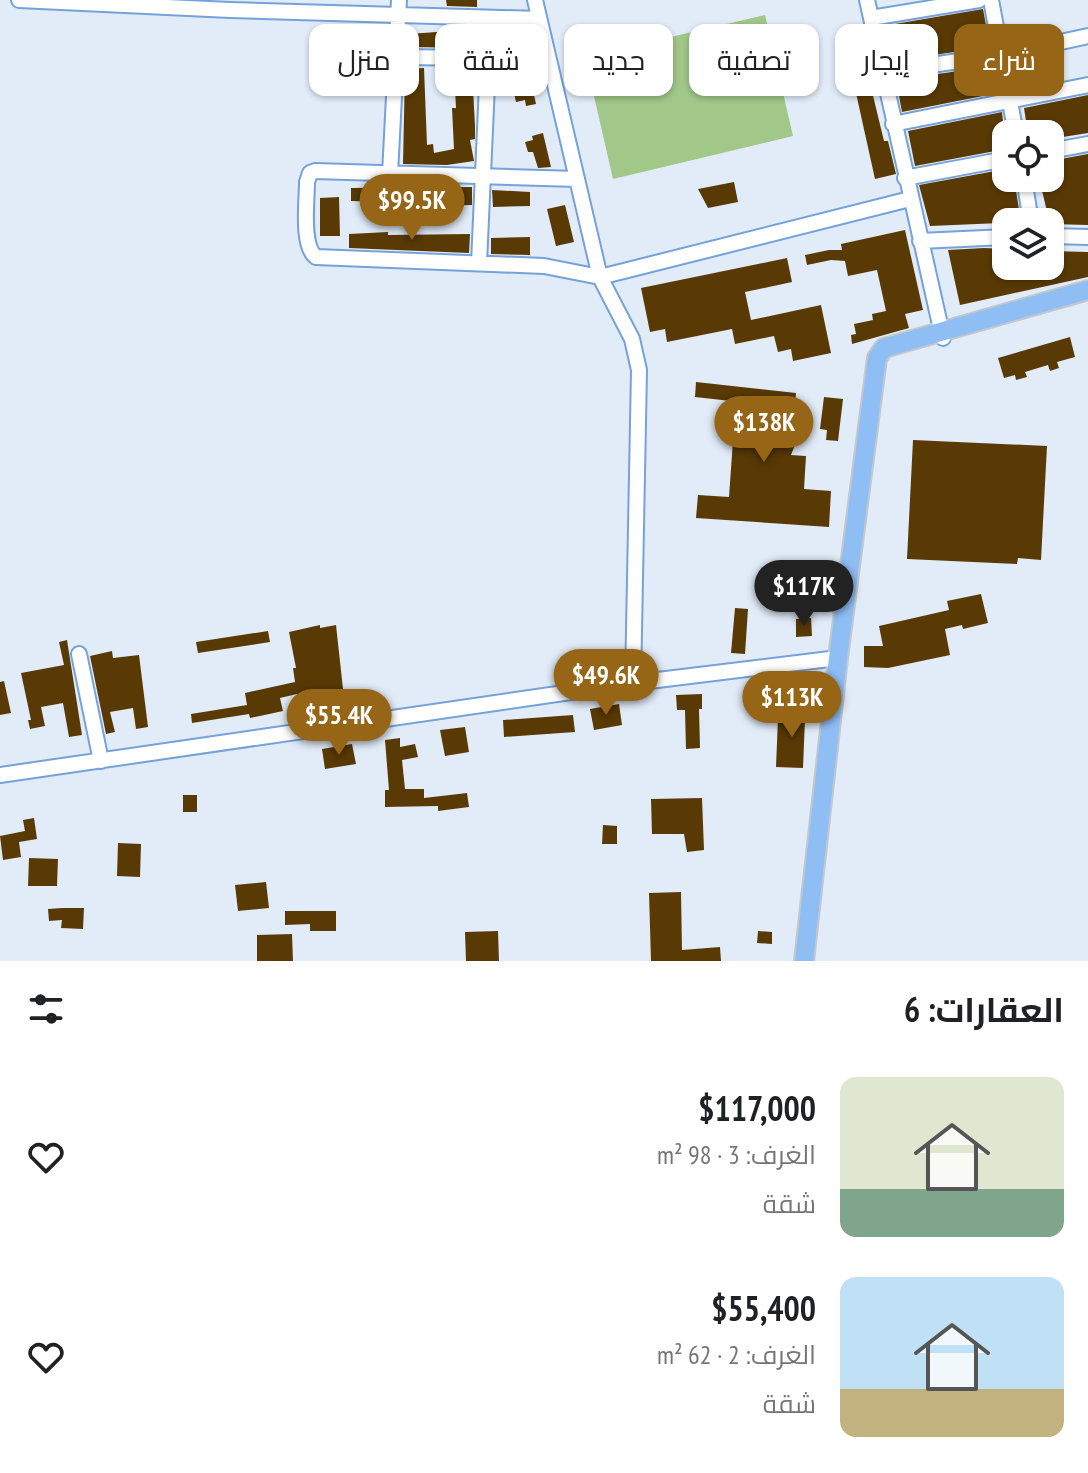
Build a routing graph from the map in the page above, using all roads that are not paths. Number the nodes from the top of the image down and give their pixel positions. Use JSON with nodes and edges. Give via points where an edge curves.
{"nodes":[{"id":1,"x":19,"y":0,"type":"edge"},
{"id":2,"x":48,"y":0,"type":"edge"},
{"id":3,"x":535,"y":0,"type":"edge"},
{"id":4,"x":867,"y":0,"type":"edge"},
{"id":5,"x":979,"y":0,"type":"edge"},
{"id":6,"x":991,"y":0,"type":"edge"},
{"id":7,"x":138,"y":2,"type":"edge"},
{"id":8,"x":185,"y":4,"type":"edge"},
{"id":9,"x":934,"y":4,"type":"edge"},
{"id":10,"x":231,"y":5,"type":"edge"},
{"id":11,"x":398,"y":7,"type":"edge"},
{"id":12,"x":490,"y":18,"type":"junction"},
{"id":13,"x":871,"y":18,"type":"junction"},
{"id":14,"x":539,"y":19,"type":"junction"},
{"id":15,"x":490,"y":24,"type":"edge"},
{"id":16,"x":872,"y":24,"type":"edge"},
{"id":17,"x":995,"y":24,"type":"edge"},
{"id":18,"x":1088,"y":36,"type":"edge"},
{"id":19,"x":1064,"y":41,"type":"edge"},
{"id":20,"x":1088,"y":85,"type":"edge"},
{"id":21,"x":394,"y":96,"type":"edge"},
{"id":22,"x":486,"y":96,"type":"edge"},
{"id":23,"x":887,"y":96,"type":"edge"},
{"id":24,"x":1009,"y":96,"type":"edge"},
{"id":25,"x":1010,"y":102,"type":"junction"},
{"id":26,"x":1013,"y":120,"type":"edge"},
{"id":27,"x":893,"y":124,"type":"junction"},
{"id":28,"x":1088,"y":144,"type":"edge"},
{"id":29,"x":1064,"y":148,"type":"edge"},
{"id":30,"x":992,"y":162,"type":"edge"},
{"id":31,"x":390,"y":174,"type":"junction"},
{"id":32,"x":483,"y":176,"type":"junction"},
{"id":33,"x":905,"y":178,"type":"junction"},
{"id":34,"x":577,"y":179,"type":"junction"},
{"id":35,"x":910,"y":199,"type":"junction"},
{"id":36,"x":1064,"y":236,"type":"edge"},
{"id":37,"x":1088,"y":237,"type":"edge"},
{"id":38,"x":992,"y":238,"type":"edge"},
{"id":39,"x":920,"y":241,"type":"junction"},
{"id":40,"x":479,"y":263,"type":"junction"},
{"id":41,"x":600,"y":277,"type":"junction"},
{"id":42,"x":1088,"y":290,"type":"edge"},
{"id":43,"x":1088,"y":298,"type":"edge"},
{"id":44,"x":943,"y":335,"type":"junction"},
{"id":45,"x":79,"y":654,"type":"dead end"},
{"id":46,"x":838,"y":658,"type":"junction"},
{"id":47,"x":633,"y":683,"type":"junction"},
{"id":48,"x":101,"y":761,"type":"junction"},
{"id":49,"x":0,"y":775,"type":"edge"},
{"id":50,"x":804,"y":961,"type":"edge"}],
"edges":[{"from":1,"to":2,"type":"street"},
{"from":2,"to":7,"type":"street"},
{"from":3,"to":14,"type":"street"},
{"from":4,"to":13,"type":"street"},
{"from":5,"to":9,"type":"street"},
{"from":6,"to":17,"type":"street"},
{"from":7,"to":8,"type":"street"},
{"from":8,"to":10,"type":"street"},
{"from":9,"to":13,"type":"street"},
{"from":10,"to":11,"type":"street"},
{"from":11,"to":12,"type":"street"},
{"from":12,"to":14,"type":"street"},
{"from":12,"to":15,"type":"street"},
{"from":13,"to":16,"type":"street"},
{"from":14,"to":34,"type":"street"},
{"from":18,"to":19,"type":"street"},
{"from":20,"to":25,"type":"street"},
{"from":21,"to":31,"type":"street"},
{"from":22,"to":32,"type":"street"},
{"from":23,"to":27,"type":"street"},
{"from":24,"to":25,"type":"street"},
{"from":25,"to":26,"type":"street"},
{"from":25,"to":27,"type":"street"},
{"from":27,"to":33,"type":"street"},
{"from":28,"to":29,"type":"street"},
{"from":30,"to":33,"type":"street"},
{"from":31,"to":32,"type":"street"},
{"from":31,"to":40,"type":"street","via":[[310,173],[307,245],[312,255]]},
{"from":32,"to":34,"type":"street"},
{"from":32,"to":40,"type":"street"},
{"from":33,"to":35,"type":"street"},
{"from":34,"to":41,"type":"street"},
{"from":35,"to":39,"type":"street"},
{"from":35,"to":41,"type":"street"},
{"from":36,"to":37,"type":"street"},
{"from":38,"to":39,"type":"street"},
{"from":39,"to":44,"type":"street"},
{"from":40,"to":41,"type":"street","via":[[544,266]]},
{"from":41,"to":47,"type":"street","via":[[632,339],[639,370]]},
{"from":42,"to":44,"type":"main road"},
{"from":43,"to":44,"type":"main road"},
{"from":44,"to":46,"type":"main road","via":[[884,348],[877,358]]},
{"from":45,"to":48,"type":"street"},
{"from":46,"to":47,"type":"street"},
{"from":46,"to":50,"type":"main road"},
{"from":47,"to":48,"type":"street"},
{"from":48,"to":49,"type":"street"}]}
